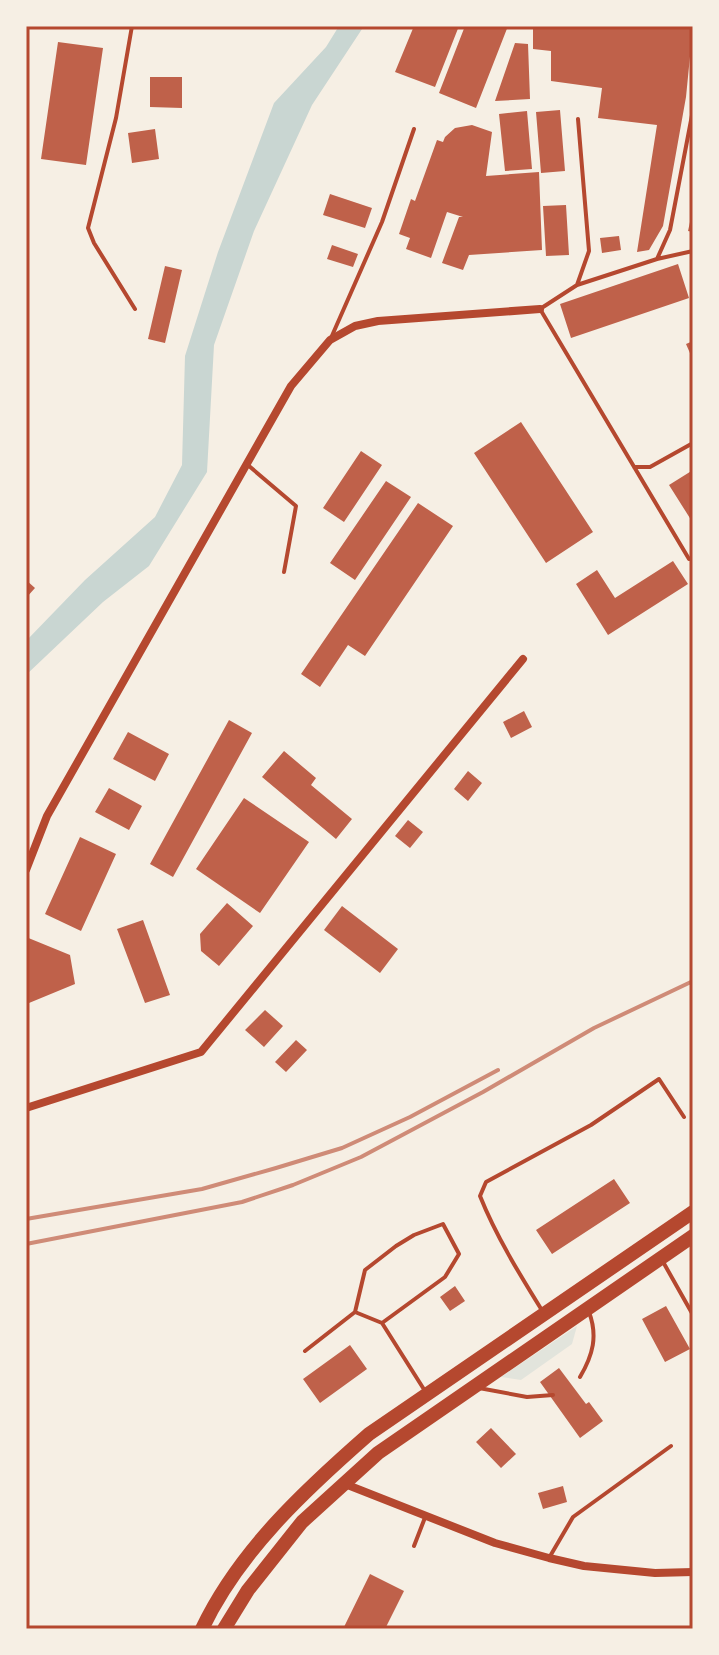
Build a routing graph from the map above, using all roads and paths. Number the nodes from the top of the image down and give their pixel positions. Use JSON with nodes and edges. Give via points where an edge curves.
{"nodes":[{"id":1,"x":132,"y":26,"type":"edge"},
{"id":2,"x":693,"y":110,"type":"edge"},
{"id":3,"x":578,"y":119,"type":"dead end"},
{"id":4,"x":414,"y":129,"type":"dead end"},
{"id":5,"x":693,"y":251,"type":"edge"},
{"id":6,"x":657,"y":259,"type":"junction"},
{"id":7,"x":577,"y":285,"type":"junction"},
{"id":8,"x":135,"y":309,"type":"dead end"},
{"id":9,"x":540,"y":309,"type":"junction"},
{"id":10,"x":330,"y":340,"type":"junction"},
{"id":11,"x":693,"y":443,"type":"edge"},
{"id":12,"x":247,"y":464,"type":"junction"},
{"id":13,"x":634,"y":467,"type":"junction"},
{"id":14,"x":689,"y":559,"type":"dead end"},
{"id":15,"x":284,"y":572,"type":"dead end"},
{"id":16,"x":523,"y":659,"type":"dead end"},
{"id":17,"x":26,"y":870,"type":"edge"},
{"id":18,"x":26,"y":1108,"type":"edge"},
{"id":19,"x":684,"y":1117,"type":"dead end"},
{"id":20,"x":693,"y":1212,"type":"edge"},
{"id":21,"x":693,"y":1236,"type":"edge"},
{"id":22,"x":661,"y":1258,"type":"junction"},
{"id":23,"x":587,"y":1308,"type":"junction"},
{"id":24,"x":355,"y":1312,"type":"junction"},
{"id":25,"x":544,"y":1314,"type":"junction"},
{"id":26,"x":693,"y":1315,"type":"edge"},
{"id":27,"x":382,"y":1323,"type":"junction"},
{"id":28,"x":305,"y":1351,"type":"dead end"},
{"id":29,"x":580,"y":1377,"type":"dead end"},
{"id":30,"x":472,"y":1387,"type":"junction"},
{"id":31,"x":427,"y":1394,"type":"junction"},
{"id":32,"x":553,"y":1395,"type":"dead end"},
{"id":33,"x":671,"y":1446,"type":"dead end"},
{"id":34,"x":345,"y":1484,"type":"junction"},
{"id":35,"x":427,"y":1515,"type":"junction"},
{"id":36,"x":414,"y":1546,"type":"dead end"},
{"id":37,"x":549,"y":1558,"type":"junction"},
{"id":38,"x":693,"y":1572,"type":"edge"},
{"id":39,"x":202,"y":1629,"type":"edge"},
{"id":40,"x":224,"y":1629,"type":"edge"}],
"edges":[{"from":1,"to":8,"type":"lane","via":[[88,228]]},
{"from":2,"to":6,"type":"lane","via":[[670,230]]},
{"from":3,"to":7,"type":"lane","via":[[589,251]]},
{"from":4,"to":10,"type":"lane","via":[[382,222]]},
{"from":5,"to":6,"type":"lane"},
{"from":6,"to":7,"type":"lane"},
{"from":7,"to":9,"type":"lane"},
{"from":9,"to":10,"type":"street","via":[[378,321]]},
{"from":9,"to":13,"type":"lane"},
{"from":10,"to":12,"type":"street","via":[[291,386]]},
{"from":11,"to":13,"type":"lane","via":[[650,467]]},
{"from":12,"to":15,"type":"lane","via":[[296,506]]},
{"from":12,"to":17,"type":"street","via":[[47,816]]},
{"from":13,"to":14,"type":"lane"},
{"from":16,"to":18,"type":"street","via":[[201,1052]]},
{"from":19,"to":25,"type":"lane","via":[[659,1079],[591,1125],[486,1182],[480,1196],[486,1212]]},
{"from":20,"to":25,"type":"main road"},
{"from":21,"to":22,"type":"main road"},
{"from":22,"to":23,"type":"main road"},
{"from":22,"to":26,"type":"lane"},
{"from":23,"to":29,"type":"lane","via":[[595,1328],[590,1360]]},
{"from":23,"to":30,"type":"main road"},
{"from":24,"to":27,"type":"lane"},
{"from":24,"to":27,"type":"lane","via":[[365,1270],[414,1235],[443,1224],[459,1254],[445,1277]]},
{"from":24,"to":28,"type":"lane"},
{"from":25,"to":31,"type":"main road"},
{"from":27,"to":31,"type":"lane"},
{"from":30,"to":32,"type":"lane","via":[[527,1397]]},
{"from":30,"to":34,"type":"main road","via":[[378,1453]]},
{"from":31,"to":39,"type":"main road","via":[[324,1473],[274,1525]]},
{"from":33,"to":37,"type":"lane","via":[[573,1517]]},
{"from":34,"to":35,"type":"street"},
{"from":34,"to":40,"type":"main road","via":[[302,1522]]},
{"from":35,"to":36,"type":"lane"},
{"from":35,"to":37,"type":"street"},
{"from":37,"to":38,"type":"street","via":[[641,1572]]}]}
